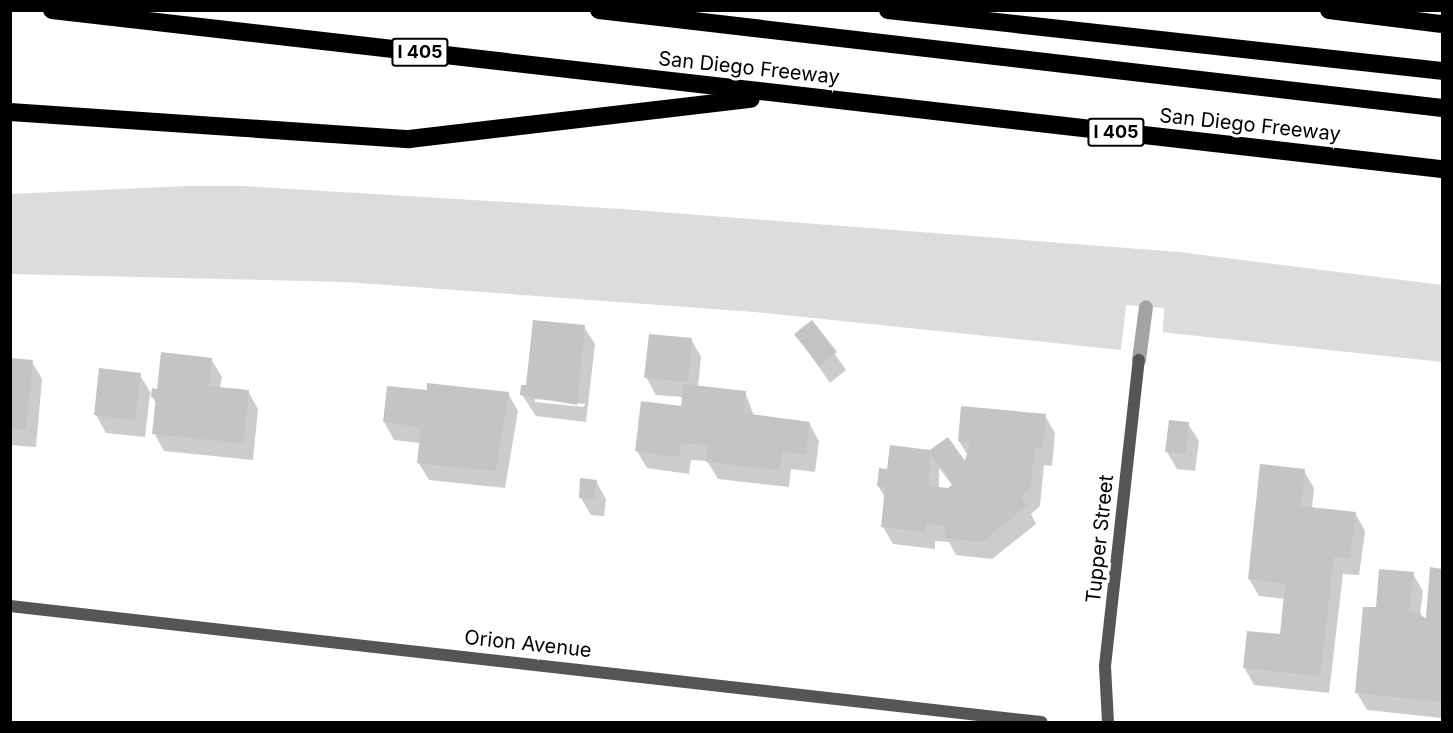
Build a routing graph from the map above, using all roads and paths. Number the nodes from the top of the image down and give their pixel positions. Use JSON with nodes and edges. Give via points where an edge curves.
{"nodes":[{"id":1,"x":52,"y":10,"type":"edge"},
{"id":2,"x":599,"y":10,"type":"edge"},
{"id":3,"x":888,"y":10,"type":"edge"},
{"id":4,"x":1329,"y":10,"type":"edge"},
{"id":5,"x":1443,"y":24,"type":"edge"},
{"id":6,"x":1443,"y":71,"type":"edge"},
{"id":7,"x":789,"y":94,"type":"junction"},
{"id":8,"x":1443,"y":108,"type":"edge"},
{"id":9,"x":10,"y":112,"type":"edge"},
{"id":10,"x":1443,"y":169,"type":"edge"},
{"id":11,"x":1139,"y":360,"type":"dead end"},
{"id":12,"x":10,"y":606,"type":"edge"},
{"id":13,"x":1041,"y":723,"type":"edge"},
{"id":14,"x":1108,"y":723,"type":"edge"}],
"edges":[{"from":1,"to":7,"type":"highway","name":"San Diego Freeway","number":"I 405"},
{"from":2,"to":8,"type":"highway"},
{"from":3,"to":6,"type":"highway"},
{"from":4,"to":5,"type":"highway"},
{"from":7,"to":9,"type":"highway","via":[[409,139]]},
{"from":7,"to":10,"type":"highway","name":"San Diego Freeway","number":"I 405"},
{"from":11,"to":14,"type":"street","name":"Tupper Street","via":[[1105,666]]},
{"from":12,"to":13,"type":"street","name":"Orion Avenue"}]}
